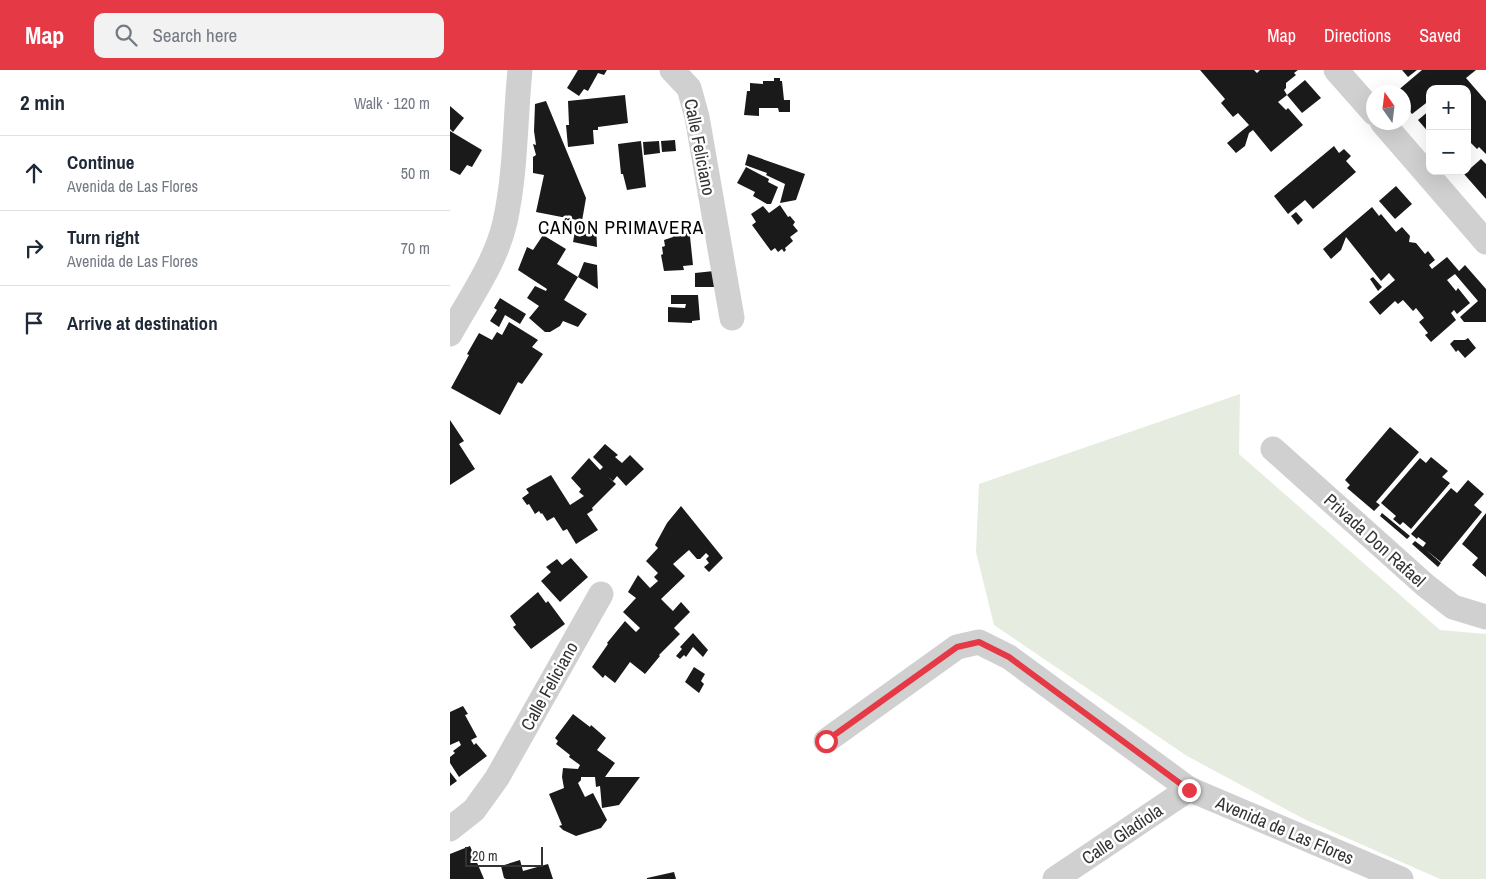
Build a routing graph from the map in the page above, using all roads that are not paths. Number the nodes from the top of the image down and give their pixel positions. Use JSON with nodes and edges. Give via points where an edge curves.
{"nodes":[{"id":1,"x":672,"y":70,"type":"edge"},
{"id":2,"x":1336,"y":70,"type":"edge"},
{"id":3,"x":523,"y":72,"type":"edge"},
{"id":4,"x":1366,"y":104,"type":"edge"},
{"id":5,"x":1389,"y":130,"type":"edge"},
{"id":6,"x":1486,"y":242,"type":"edge"},
{"id":7,"x":732,"y":318,"type":"dead end"},
{"id":8,"x":450,"y":334,"type":"edge"},
{"id":9,"x":1273,"y":449,"type":"dead end"},
{"id":10,"x":601,"y":594,"type":"dead end"},
{"id":11,"x":1486,"y":617,"type":"edge"},
{"id":12,"x":826,"y":741,"type":"dead end"},
{"id":13,"x":1189,"y":790,"type":"junction"},
{"id":14,"x":450,"y":829,"type":"edge"},
{"id":15,"x":1055,"y":879,"type":"edge"},
{"id":16,"x":1401,"y":879,"type":"edge"}],
"edges":[{"from":1,"to":7,"type":"street","name":"Calle Feliciano","via":[[689,88]]},
{"from":2,"to":4,"type":"street"},
{"from":3,"to":8,"type":"street","via":[[505,222],[493,257]]},
{"from":5,"to":6,"type":"street"},
{"from":9,"to":11,"type":"street","name":"Privada Don Rafael","via":[[1426,586],[1453,607]]},
{"from":10,"to":14,"type":"street","name":"Calle Feliciano","via":[[497,778],[474,810]]},
{"from":12,"to":13,"type":"street","name":"Avenida de Las Flores","via":[[957,647],[979,642],[1009,657]]},
{"from":13,"to":15,"type":"street","name":"Calle Gladiola"},
{"from":13,"to":16,"type":"street","name":"Avenida de Las Flores"}]}
